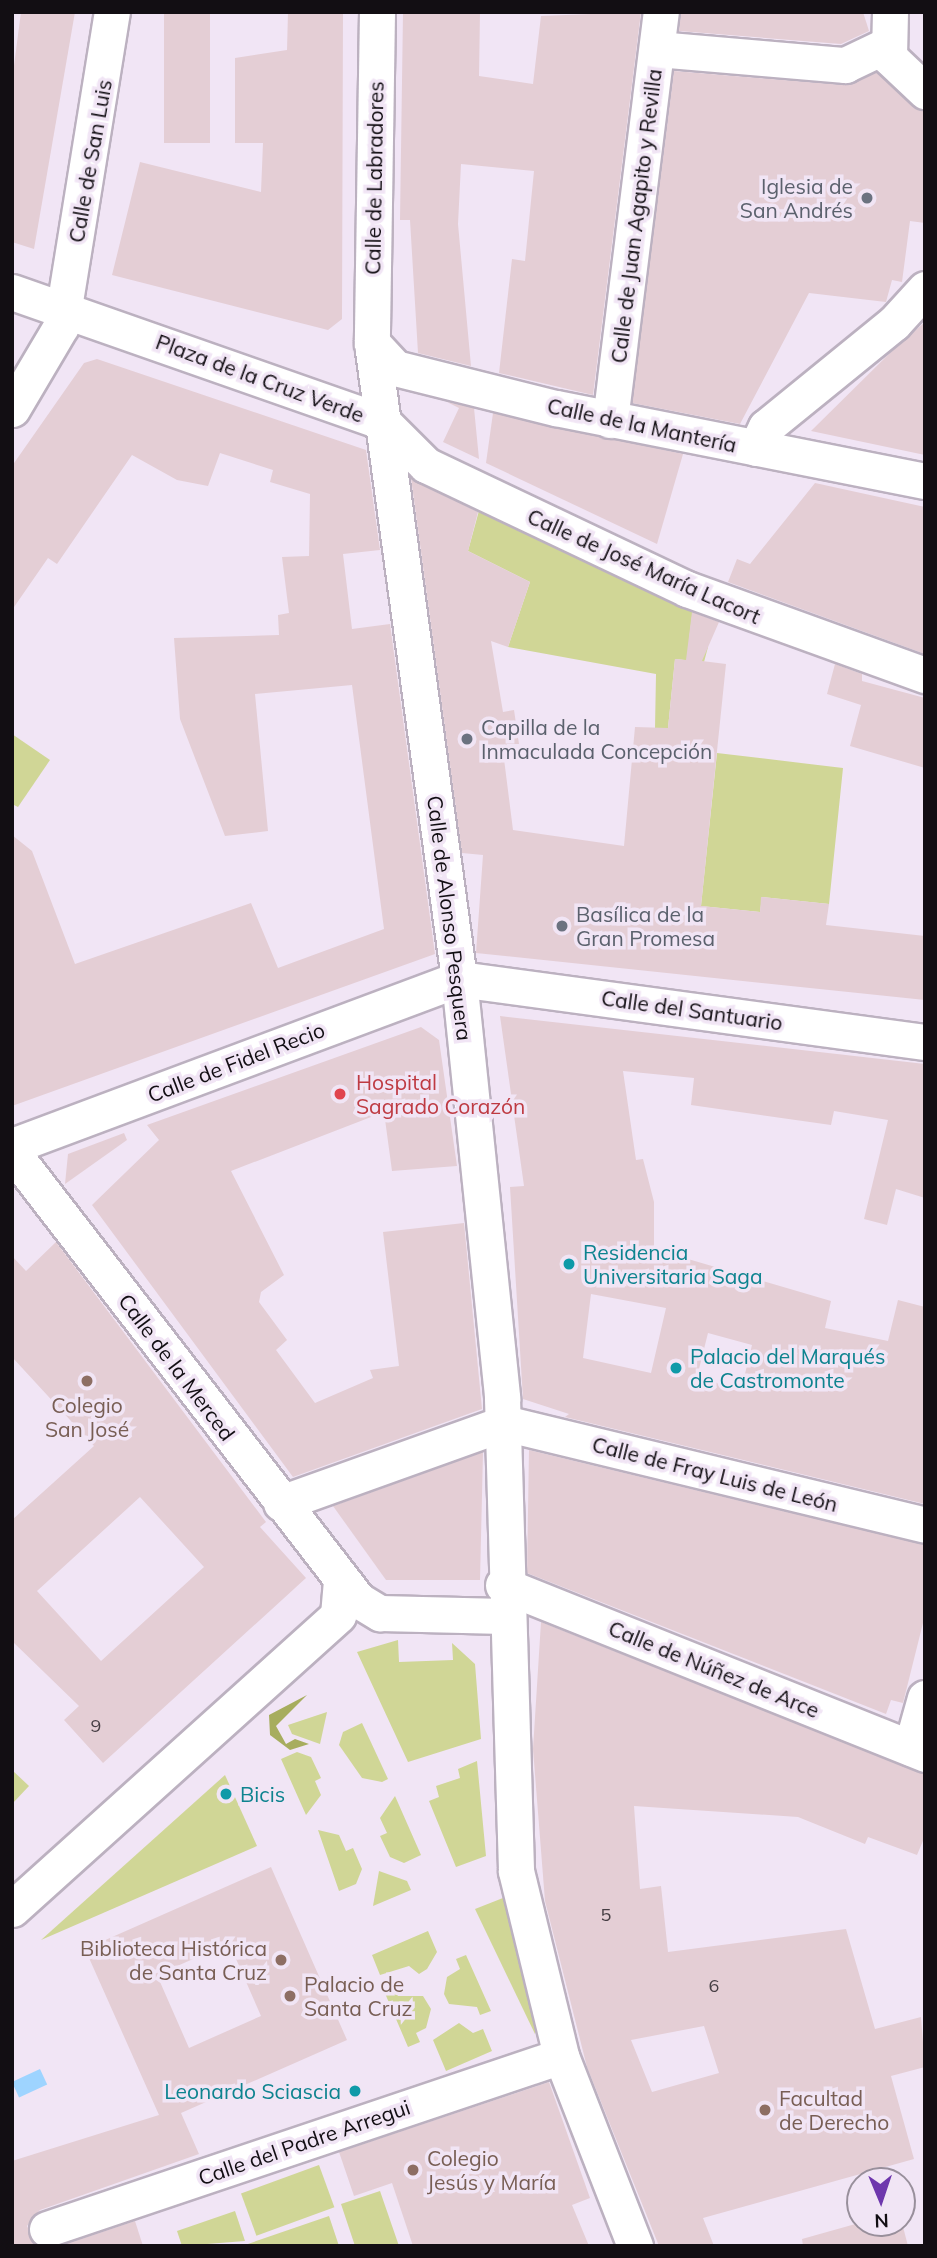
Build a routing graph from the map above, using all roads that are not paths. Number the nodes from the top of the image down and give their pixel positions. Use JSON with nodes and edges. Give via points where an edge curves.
{"nodes":[{"id":1,"x":112,"y":12,"type":"edge"},
{"id":2,"x":377,"y":12,"type":"edge"},
{"id":3,"x":661,"y":12,"type":"edge"},
{"id":4,"x":888,"y":29,"type":"edge"},
{"id":5,"x":657,"y":49,"type":"junction"},
{"id":6,"x":925,"y":91,"type":"edge"},
{"id":7,"x":925,"y":289,"type":"edge"},
{"id":8,"x":12,"y":292,"type":"edge"},
{"id":9,"x":62,"y":308,"type":"junction"},
{"id":10,"x":372,"y":343,"type":"junction"},
{"id":11,"x":12,"y":409,"type":"edge"},
{"id":12,"x":610,"y":420,"type":"junction"},
{"id":13,"x":383,"y":422,"type":"junction"},
{"id":14,"x":756,"y":449,"type":"junction"},
{"id":15,"x":925,"y":481,"type":"edge"},
{"id":16,"x":925,"y":675,"type":"edge"},
{"id":17,"x":459,"y":979,"type":"junction"},
{"id":18,"x":925,"y":1042,"type":"edge"},
{"id":19,"x":12,"y":1146,"type":"edge"},
{"id":20,"x":12,"y":1152,"type":"edge"},
{"id":21,"x":504,"y":1423,"type":"junction"},
{"id":22,"x":281,"y":1503,"type":"junction"},
{"id":23,"x":925,"y":1525,"type":"edge"},
{"id":24,"x":341,"y":1583,"type":"junction"},
{"id":25,"x":503,"y":1601,"type":"junction"},
{"id":26,"x":925,"y":1698,"type":"edge"},
{"id":27,"x":918,"y":1751,"type":"edge"},
{"id":28,"x":12,"y":1909,"type":"edge"},
{"id":29,"x":561,"y":2056,"type":"junction"},
{"id":30,"x":47,"y":2229,"type":"dead end"},
{"id":31,"x":635,"y":2246,"type":"edge"}],
"edges":[{"from":1,"to":9,"type":"street","name":"Calle de San Luis"},
{"from":2,"to":10,"type":"street","name":"Calle de Labradores"},
{"from":3,"to":5,"type":"street","name":"Calle de Juan Agapito y Revilla"},
{"from":4,"to":5,"type":"street","via":[[845,65]]},
{"from":4,"to":6,"type":"street","via":[[889,57]]},
{"from":5,"to":12,"type":"street","name":"Calle de Juan Agapito y Revilla"},
{"from":7,"to":14,"type":"street","via":[[894,323],[766,427]]},
{"from":8,"to":9,"type":"street","name":"Plaza de la Cruz Verde"},
{"from":9,"to":11,"type":"street","name":"Calle de San Luis","via":[[56,337]]},
{"from":9,"to":13,"type":"street","name":"Plaza de la Cruz Verde"},
{"from":10,"to":12,"type":"street","name":"Calle de la Mantería","via":[[395,368]]},
{"from":10,"to":13,"type":"street","name":"Plaza de la Cruz Verde"},
{"from":12,"to":14,"type":"street","name":"Calle de la Mantería"},
{"from":13,"to":16,"type":"street","name":"Calle de José María Lacort","via":[[426,465],[687,589]]},
{"from":13,"to":17,"type":"street","name":"Calle de Alonso Pesquera"},
{"from":14,"to":15,"type":"street","name":"Calle de la Mantería"},
{"from":17,"to":18,"type":"street","name":"Calle del Santuario"},
{"from":17,"to":19,"type":"street","name":"Calle de Fidel Recio"},
{"from":17,"to":21,"type":"street","name":"Calle de Alonso Pesquera","via":[[471,1194]]},
{"from":20,"to":22,"type":"street","name":"Calle de la Merced"},
{"from":21,"to":22,"type":"street"},
{"from":21,"to":23,"type":"street","name":"Calle de Fray Luis de León"},
{"from":21,"to":25,"type":"street","name":"Calle de Alonso Pesquera"},
{"from":22,"to":24,"type":"street","name":"Calle de la Merced"},
{"from":24,"to":25,"type":"street","name":"Calle de la Merced","via":[[380,1613]]},
{"from":24,"to":28,"type":"street","via":[[338,1615]]},
{"from":25,"to":27,"type":"street","name":"Calle de Núñez de Arce"},
{"from":25,"to":29,"type":"street","name":"Calle de Alonso Pesquera","via":[[516,1871]]},
{"from":26,"to":27,"type":"street"},
{"from":29,"to":30,"type":"street","name":"Calle del Padre Arregui"},
{"from":29,"to":31,"type":"street","name":"Calle de Alonso Pesquera"}]}
